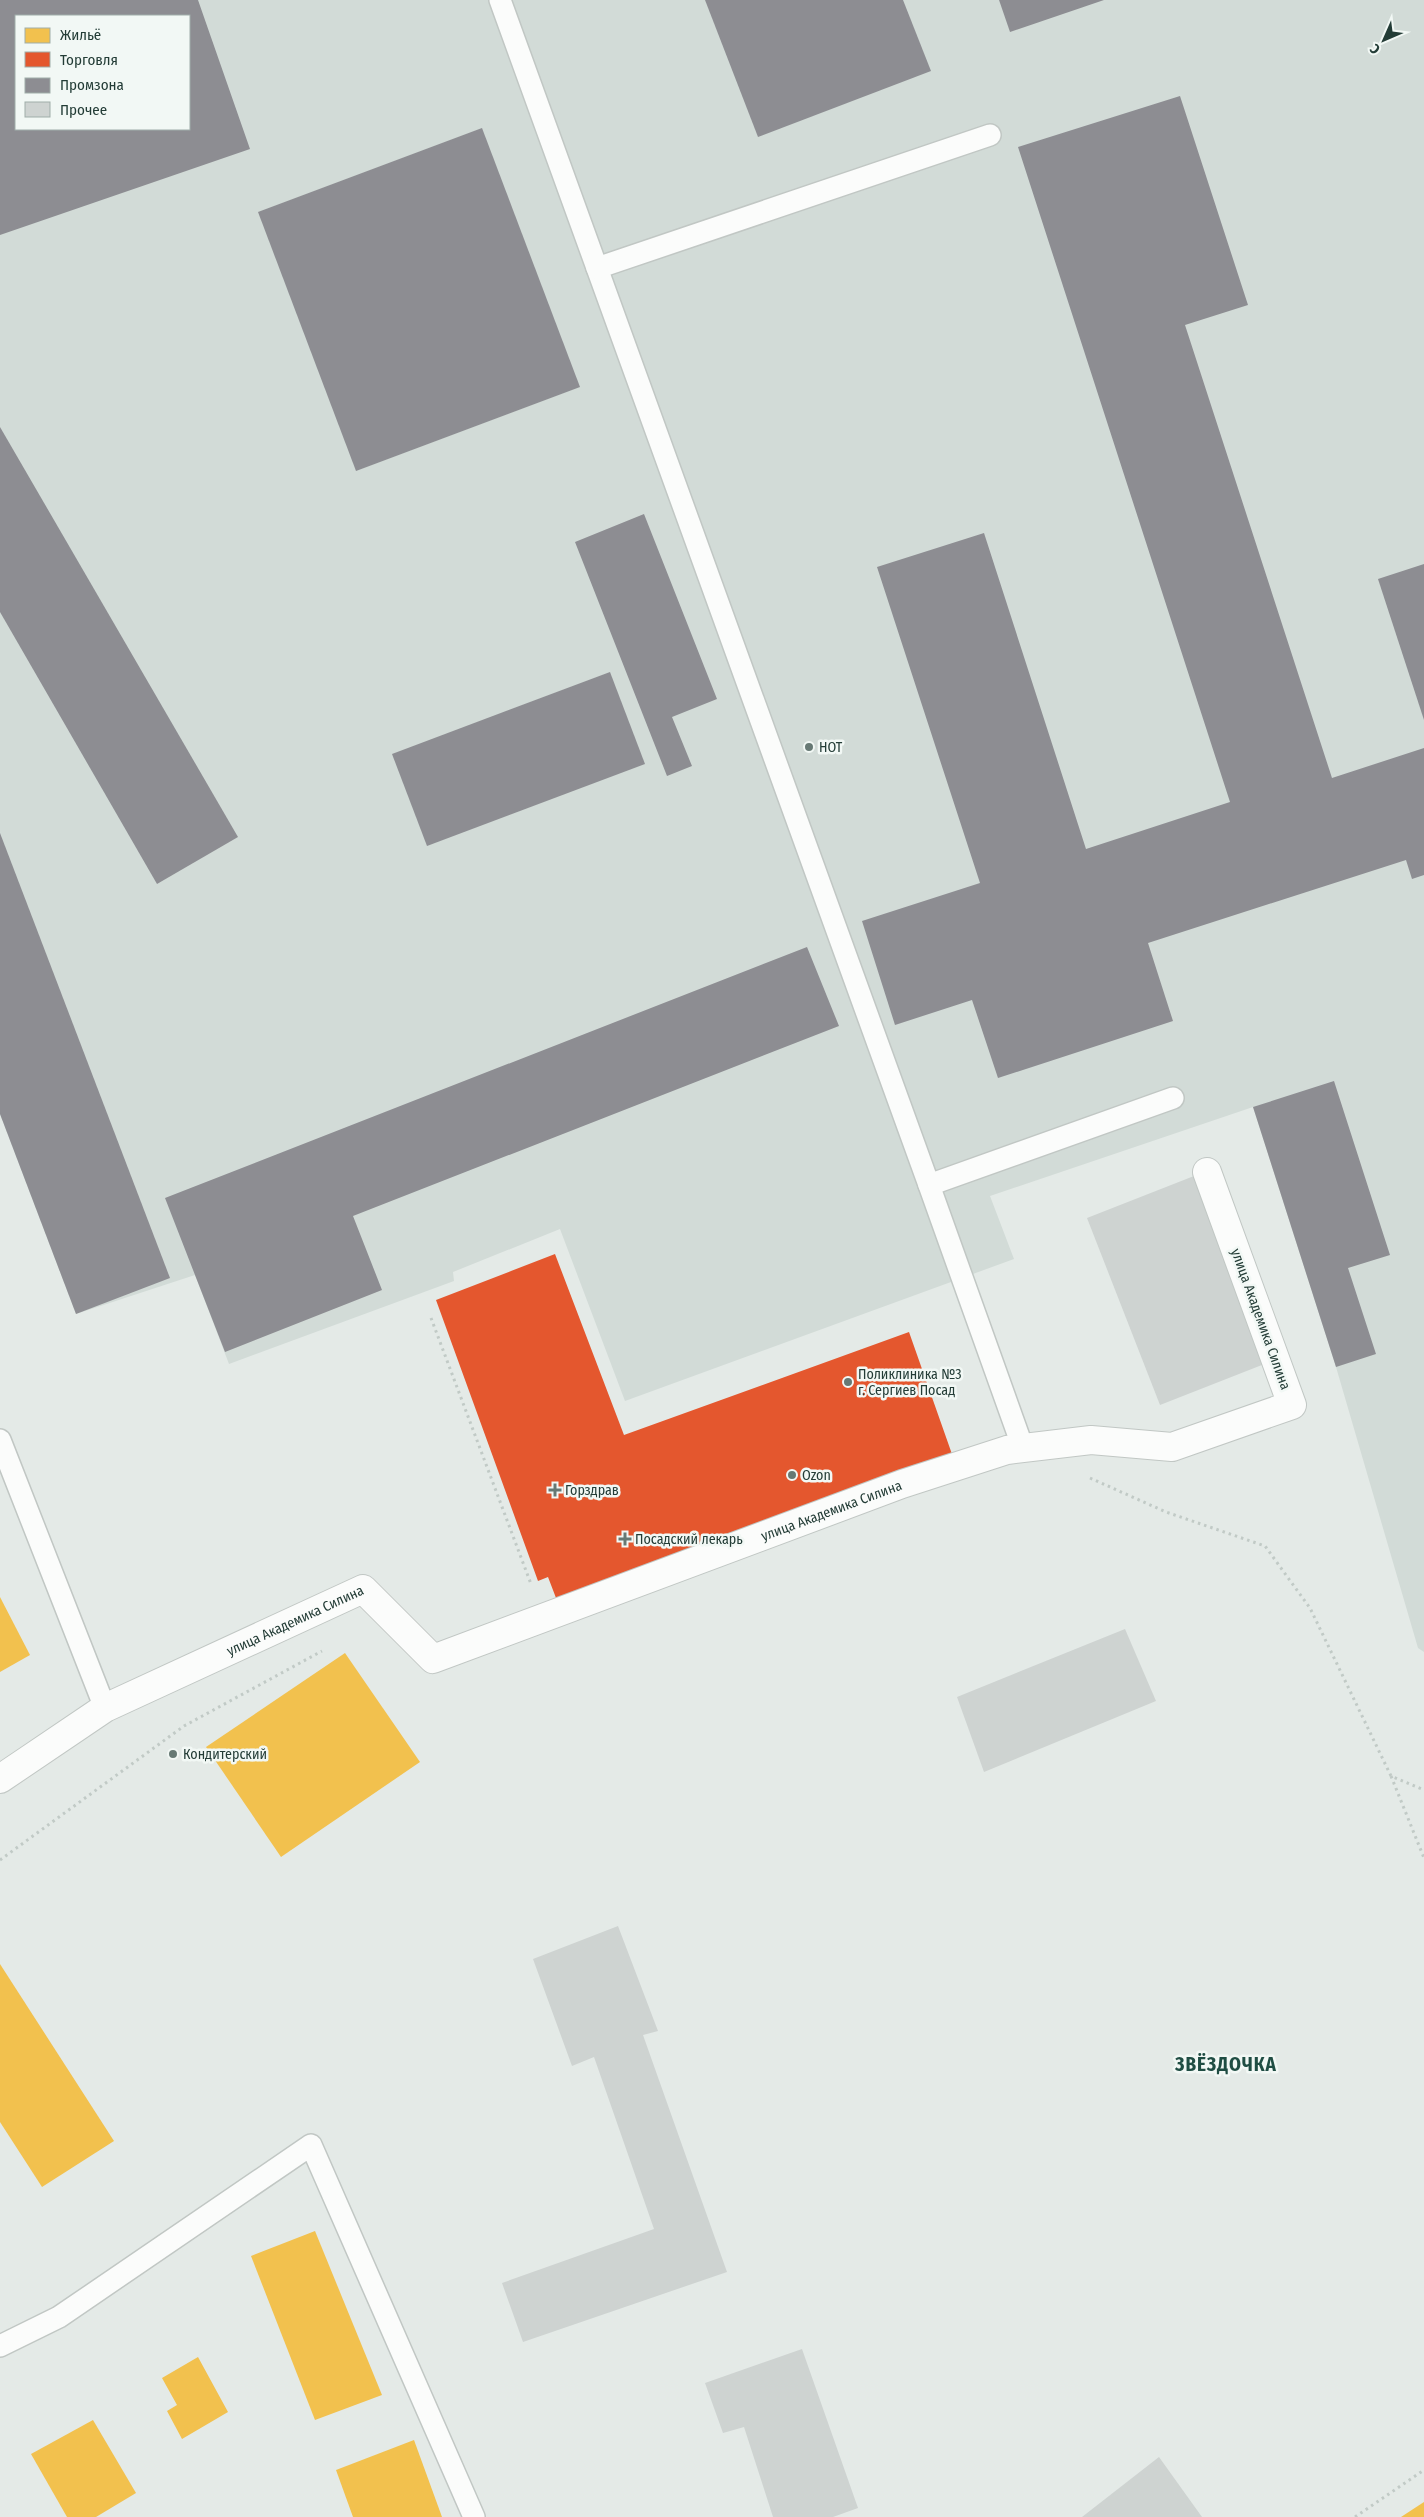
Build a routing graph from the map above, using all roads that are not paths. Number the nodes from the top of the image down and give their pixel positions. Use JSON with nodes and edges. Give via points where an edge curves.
{"nodes":[{"id":1,"x":500,"y":0,"type":"edge"},
{"id":2,"x":990,"y":135,"type":"dead end"},
{"id":3,"x":597,"y":268,"type":"junction"},
{"id":4,"x":1173,"y":1098,"type":"dead end"},
{"id":5,"x":1207,"y":1172,"type":"dead end"},
{"id":6,"x":929,"y":1185,"type":"junction"},
{"id":7,"x":0,"y":1440,"type":"edge"},
{"id":8,"x":1023,"y":1448,"type":"junction"},
{"id":9,"x":105,"y":1708,"type":"junction"},
{"id":10,"x":0,"y":1779,"type":"edge"},
{"id":11,"x":0,"y":2346,"type":"edge"},
{"id":12,"x":474,"y":2517,"type":"edge"}],
"edges":[{"from":1,"to":3,"type":"lane"},
{"from":2,"to":3,"type":"lane"},
{"from":3,"to":6,"type":"lane"},
{"from":4,"to":6,"type":"lane"},
{"from":5,"to":8,"type":"street","name":"улица Академика Силина","via":[[1292,1405],[1172,1447],[1091,1440]]},
{"from":6,"to":8,"type":"lane"},
{"from":7,"to":9,"type":"lane"},
{"from":8,"to":9,"type":"street","name":"улица Академика Силина","via":[[1007,1450],[902,1484],[433,1660],[363,1589]]},
{"from":9,"to":10,"type":"street","name":"улица Академика Силина"},
{"from":11,"to":12,"type":"lane","via":[[59,2317],[311,2145]]}]}
